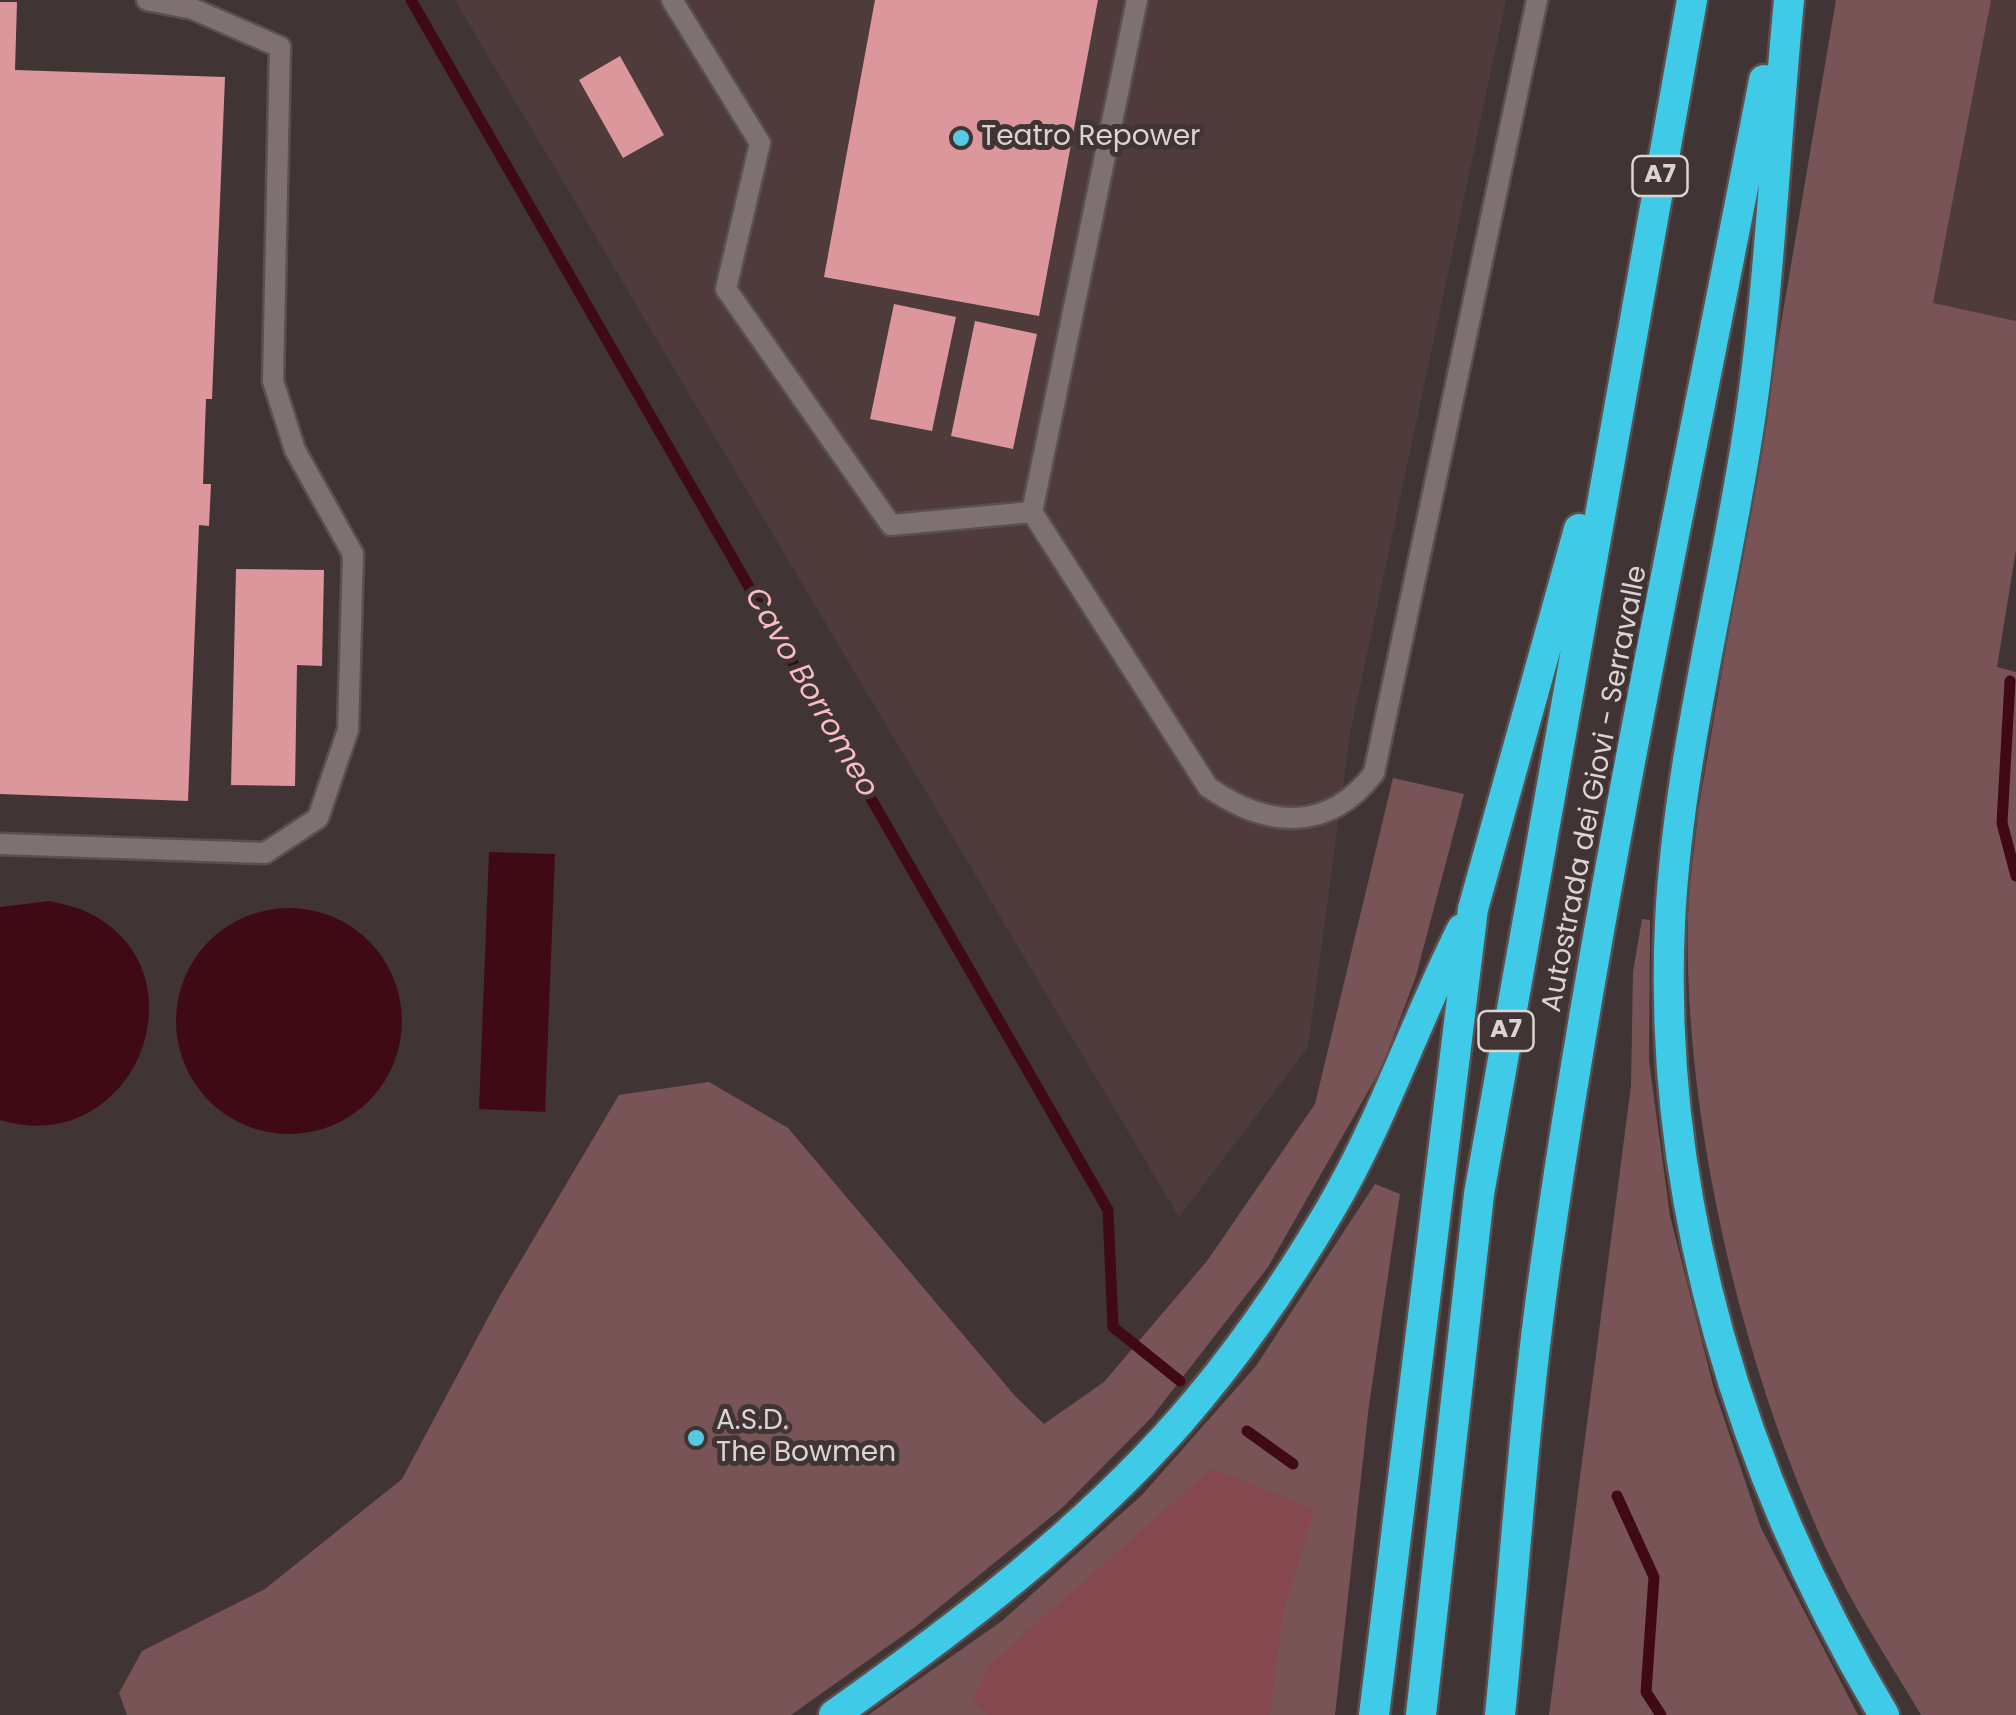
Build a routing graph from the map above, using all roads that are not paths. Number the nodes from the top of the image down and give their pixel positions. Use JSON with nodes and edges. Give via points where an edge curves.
{"nodes":[{"id":1,"x":147,"y":0,"type":"edge"},
{"id":2,"x":672,"y":0,"type":"edge"},
{"id":3,"x":1138,"y":0,"type":"edge"},
{"id":4,"x":1537,"y":0,"type":"edge"},
{"id":5,"x":1692,"y":0,"type":"edge"},
{"id":6,"x":1780,"y":0,"type":"edge"},
{"id":7,"x":1789,"y":0,"type":"edge"},
{"id":8,"x":1628,"y":353,"type":"junction"},
{"id":9,"x":1032,"y":512,"type":"junction"},
{"id":10,"x":0,"y":844,"type":"edge"},
{"id":11,"x":1473,"y":909,"type":"junction"},
{"id":12,"x":834,"y":1715,"type":"edge"},
{"id":13,"x":1374,"y":1715,"type":"edge"},
{"id":14,"x":1421,"y":1715,"type":"edge"},
{"id":15,"x":1500,"y":1715,"type":"edge"},
{"id":16,"x":1884,"y":1715,"type":"edge"}],
"edges":[{"from":1,"to":10,"type":"lane","via":[[193,9],[280,47],[273,381],[296,450],[353,554],[348,730],[318,818],[265,853]]},
{"from":2,"to":9,"type":"lane","via":[[760,143],[726,289],[814,415],[892,525]]},
{"from":3,"to":9,"type":"lane"},
{"from":4,"to":9,"type":"lane","via":[[1374,773],[1353,800],[1316,816],[1272,819],[1208,788]]},
{"from":5,"to":8,"type":"highway","name":"Autostrada dei Giovi - Serravalle","number":"A7"},
{"from":6,"to":15,"type":"highway","name":"Autostrada dei Giovi - Serravalle","via":[[1564,1143],[1544,1272]]},
{"from":7,"to":16,"type":"highway","via":[[1749,428],[1680,824],[1669,1004],[1685,1176],[1726,1363],[1802,1566]]},
{"from":8,"to":11,"type":"highway","number":"A7"},
{"from":8,"to":14,"type":"highway","name":"Autostrada dei Giovi - Serravalle","number":"A7","via":[[1477,1210]]},
{"from":11,"to":12,"type":"highway","via":[[1390,1096],[1330,1210],[1259,1319],[1180,1421],[989,1598]]},
{"from":11,"to":13,"type":"highway","number":"A7"}]}
